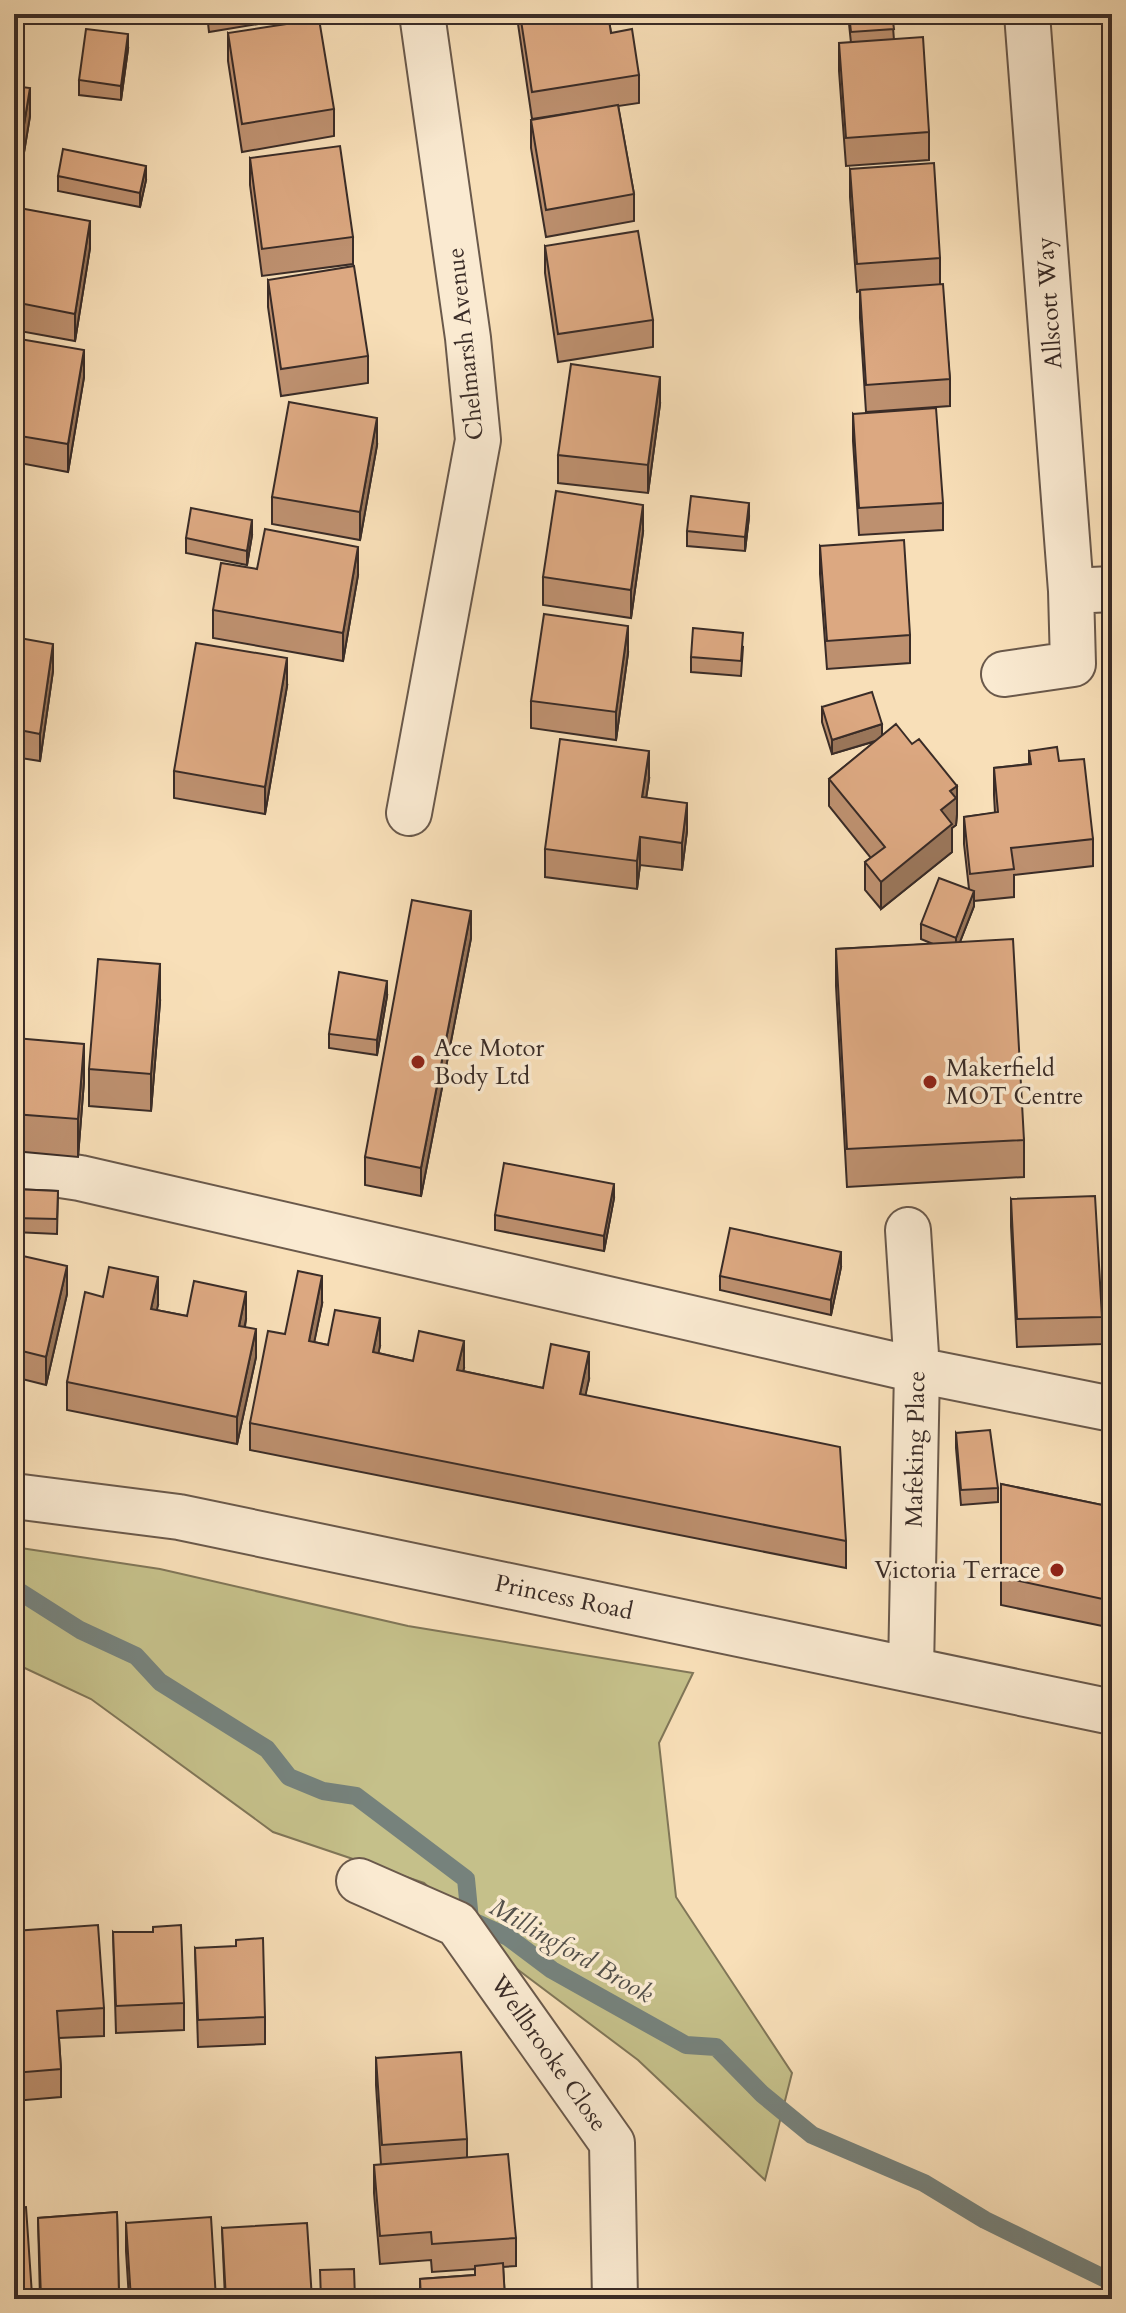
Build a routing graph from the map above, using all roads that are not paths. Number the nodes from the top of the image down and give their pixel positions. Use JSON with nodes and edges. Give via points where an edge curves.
{"nodes":[{"id":1,"x":422,"y":14,"type":"edge"},
{"id":2,"x":1027,"y":14,"type":"edge"},
{"id":3,"x":1092,"y":590,"type":"edge"},
{"id":4,"x":1004,"y":674,"type":"dead end"},
{"id":5,"x":409,"y":813,"type":"dead end"},
{"id":6,"x":14,"y":1168,"type":"edge"},
{"id":7,"x":908,"y":1230,"type":"dead end"},
{"id":8,"x":917,"y":1370,"type":"junction"},
{"id":9,"x":1112,"y":1409,"type":"edge"},
{"id":10,"x":14,"y":1496,"type":"edge"},
{"id":11,"x":911,"y":1669,"type":"junction"},
{"id":12,"x":1112,"y":1712,"type":"edge"},
{"id":13,"x":359,"y":1881,"type":"dead end"},
{"id":14,"x":615,"y":2299,"type":"edge"}],
"edges":[{"from":1,"to":5,"type":"street","name":"Chelmarsh Avenue","via":[[478,440]]},
{"from":2,"to":3,"type":"street","name":"Allscott Way"},
{"from":3,"to":4,"type":"street","name":"Allscott Way","via":[[1073,664]]},
{"from":6,"to":8,"type":"street","via":[[80,1178]]},
{"from":7,"to":8,"type":"street","name":"Mafeking Place"},
{"from":8,"to":9,"type":"street"},
{"from":8,"to":11,"type":"street","name":"Mafeking Place"},
{"from":10,"to":11,"type":"street","name":"Princess Road","via":[[179,1517]]},
{"from":11,"to":12,"type":"street","name":"Princess Road"},
{"from":13,"to":14,"type":"street","name":"Wellbrooke Close","via":[[457,1924],[612,2143]]}]}
